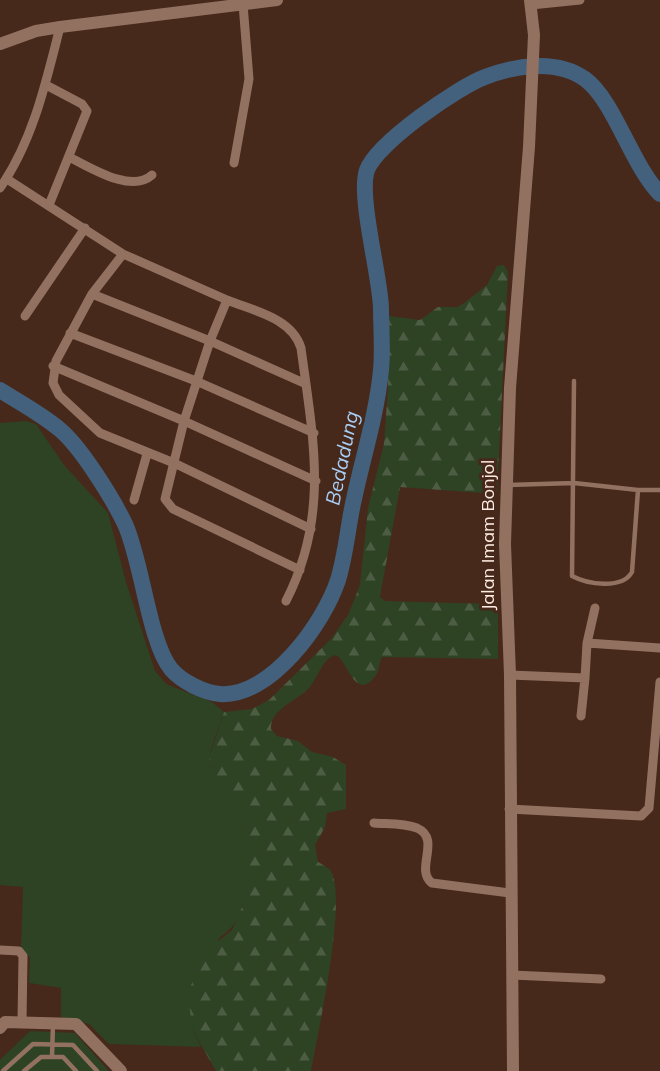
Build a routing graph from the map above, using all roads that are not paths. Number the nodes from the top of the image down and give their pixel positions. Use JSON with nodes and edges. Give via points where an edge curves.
{"nodes":[{"id":1,"x":277,"y":0,"type":"edge"},
{"id":2,"x":580,"y":0,"type":"edge"},
{"id":3,"x":530,"y":2,"type":"edge"},
{"id":4,"x":243,"y":4,"type":"junction"},
{"id":5,"x":60,"y":27,"type":"junction"},
{"id":6,"x":0,"y":44,"type":"edge"},
{"id":7,"x":46,"y":85,"type":"junction"},
{"id":8,"x":69,"y":157,"type":"junction"},
{"id":9,"x":234,"y":163,"type":"dead end"},
{"id":10,"x":152,"y":176,"type":"dead end"},
{"id":11,"x":7,"y":179,"type":"junction"},
{"id":12,"x":0,"y":188,"type":"edge"},
{"id":13,"x":50,"y":205,"type":"junction"},
{"id":14,"x":85,"y":228,"type":"junction"},
{"id":15,"x":123,"y":254,"type":"junction"},
{"id":16,"x":92,"y":294,"type":"junction"},
{"id":17,"x":227,"y":300,"type":"junction"},
{"id":18,"x":25,"y":316,"type":"dead end"},
{"id":19,"x":70,"y":333,"type":"junction"},
{"id":20,"x":210,"y":341,"type":"junction"},
{"id":21,"x":53,"y":366,"type":"junction"},
{"id":22,"x":196,"y":381,"type":"junction"},
{"id":23,"x":574,"y":381,"type":"dead end"},
{"id":24,"x":306,"y":384,"type":"junction"},
{"id":25,"x":184,"y":421,"type":"junction"},
{"id":26,"x":314,"y":433,"type":"junction"},
{"id":27,"x":147,"y":454,"type":"junction"},
{"id":28,"x":174,"y":463,"type":"junction"},
{"id":29,"x":316,"y":481,"type":"junction"},
{"id":30,"x":574,"y":483,"type":"junction"},
{"id":31,"x":506,"y":486,"type":"junction"},
{"id":32,"x":638,"y":490,"type":"junction"},
{"id":33,"x":660,"y":490,"type":"edge"},
{"id":34,"x":134,"y":500,"type":"dead end"},
{"id":35,"x":311,"y":529,"type":"junction"},
{"id":36,"x":300,"y":570,"type":"junction"},
{"id":37,"x":286,"y":601,"type":"dead end"},
{"id":38,"x":595,"y":608,"type":"dead end"},
{"id":39,"x":588,"y":643,"type":"junction"},
{"id":40,"x":660,"y":648,"type":"edge"},
{"id":41,"x":510,"y":675,"type":"junction"},
{"id":42,"x":585,"y":678,"type":"junction"},
{"id":43,"x":660,"y":682,"type":"edge"},
{"id":44,"x":581,"y":716,"type":"dead end"},
{"id":45,"x":509,"y":809,"type":"junction"},
{"id":46,"x":374,"y":823,"type":"dead end"},
{"id":47,"x":510,"y":893,"type":"junction"},
{"id":48,"x":0,"y":950,"type":"edge"},
{"id":49,"x":512,"y":975,"type":"junction"},
{"id":50,"x":601,"y":979,"type":"dead end"},
{"id":51,"x":22,"y":1022,"type":"junction"},
{"id":52,"x":52,"y":1023,"type":"junction"},
{"id":53,"x":2,"y":1024,"type":"edge"},
{"id":54,"x":52,"y":1045,"type":"junction"},
{"id":55,"x":52,"y":1057,"type":"junction"},
{"id":56,"x":3,"y":1071,"type":"edge"},
{"id":57,"x":24,"y":1071,"type":"edge"},
{"id":58,"x":76,"y":1071,"type":"edge"},
{"id":59,"x":97,"y":1071,"type":"edge"},
{"id":60,"x":121,"y":1071,"type":"edge"},
{"id":61,"x":513,"y":1071,"type":"edge"}],
"edges":[{"from":1,"to":4,"type":"street"},
{"from":2,"to":3,"type":"street"},
{"from":3,"to":31,"type":"street","name":"Jalan Imam Bonjol","via":[[533,53],[529,147]]},
{"from":4,"to":5,"type":"street"},
{"from":4,"to":9,"type":"street","via":[[249,79]]},
{"from":5,"to":6,"type":"street"},
{"from":5,"to":7,"type":"street"},
{"from":7,"to":8,"type":"street","via":[[87,109]]},
{"from":7,"to":11,"type":"street"},
{"from":8,"to":10,"type":"street","via":[[128,182],[146,181]]},
{"from":8,"to":13,"type":"street"},
{"from":11,"to":12,"type":"street"},
{"from":11,"to":13,"type":"street"},
{"from":13,"to":14,"type":"street"},
{"from":14,"to":15,"type":"street"},
{"from":14,"to":18,"type":"street"},
{"from":15,"to":16,"type":"street"},
{"from":15,"to":17,"type":"street"},
{"from":16,"to":19,"type":"street"},
{"from":16,"to":20,"type":"street"},
{"from":17,"to":20,"type":"street"},
{"from":17,"to":24,"type":"street","via":[[293,330],[301,348]]},
{"from":19,"to":21,"type":"street"},
{"from":19,"to":22,"type":"street"},
{"from":20,"to":22,"type":"street"},
{"from":20,"to":24,"type":"street"},
{"from":21,"to":25,"type":"street"},
{"from":21,"to":27,"type":"street","via":[[55,389],[78,415],[100,433]]},
{"from":22,"to":25,"type":"street"},
{"from":22,"to":26,"type":"street"},
{"from":23,"to":30,"type":"lane"},
{"from":24,"to":26,"type":"street"},
{"from":25,"to":28,"type":"street"},
{"from":25,"to":29,"type":"street"},
{"from":26,"to":29,"type":"street"},
{"from":27,"to":28,"type":"street"},
{"from":27,"to":34,"type":"street"},
{"from":28,"to":35,"type":"street"},
{"from":28,"to":36,"type":"street","via":[[165,499],[168,506]]},
{"from":29,"to":35,"type":"street"},
{"from":30,"to":31,"type":"lane"},
{"from":30,"to":32,"type":"lane"},
{"from":30,"to":32,"type":"lane","via":[[570,572],[587,581],[621,582],[632,572]]},
{"from":31,"to":41,"type":"street","name":"Jalan Imam Bonjol"},
{"from":32,"to":33,"type":"lane"},
{"from":35,"to":36,"type":"street"},
{"from":36,"to":37,"type":"street"},
{"from":38,"to":39,"type":"street"},
{"from":39,"to":40,"type":"street"},
{"from":39,"to":42,"type":"street"},
{"from":41,"to":42,"type":"street"},
{"from":41,"to":45,"type":"street","name":"Jalan Imam Bonjol"},
{"from":42,"to":44,"type":"street"},
{"from":43,"to":45,"type":"street","via":[[650,808],[645,814]]},
{"from":45,"to":47,"type":"street","name":"Jalan Imam Bonjol"},
{"from":46,"to":47,"type":"street","via":[[424,832],[428,842],[426,874],[432,883]]},
{"from":47,"to":49,"type":"street","name":"Jalan Imam Bonjol"},
{"from":48,"to":51,"type":"street","via":[[19,951],[23,956]]},
{"from":49,"to":50,"type":"street"},
{"from":49,"to":61,"type":"street","name":"Jalan Imam Bonjol"},
{"from":51,"to":52,"type":"street"},
{"from":51,"to":53,"type":"street"},
{"from":52,"to":54,"type":"lane"},
{"from":52,"to":60,"type":"street","via":[[81,1027]]},
{"from":54,"to":55,"type":"lane"},
{"from":54,"to":56,"type":"lane","via":[[32,1045]]},
{"from":54,"to":59,"type":"lane","via":[[74,1046]]},
{"from":55,"to":57,"type":"lane","via":[[40,1057]]},
{"from":55,"to":58,"type":"lane","via":[[63,1057]]}]}
